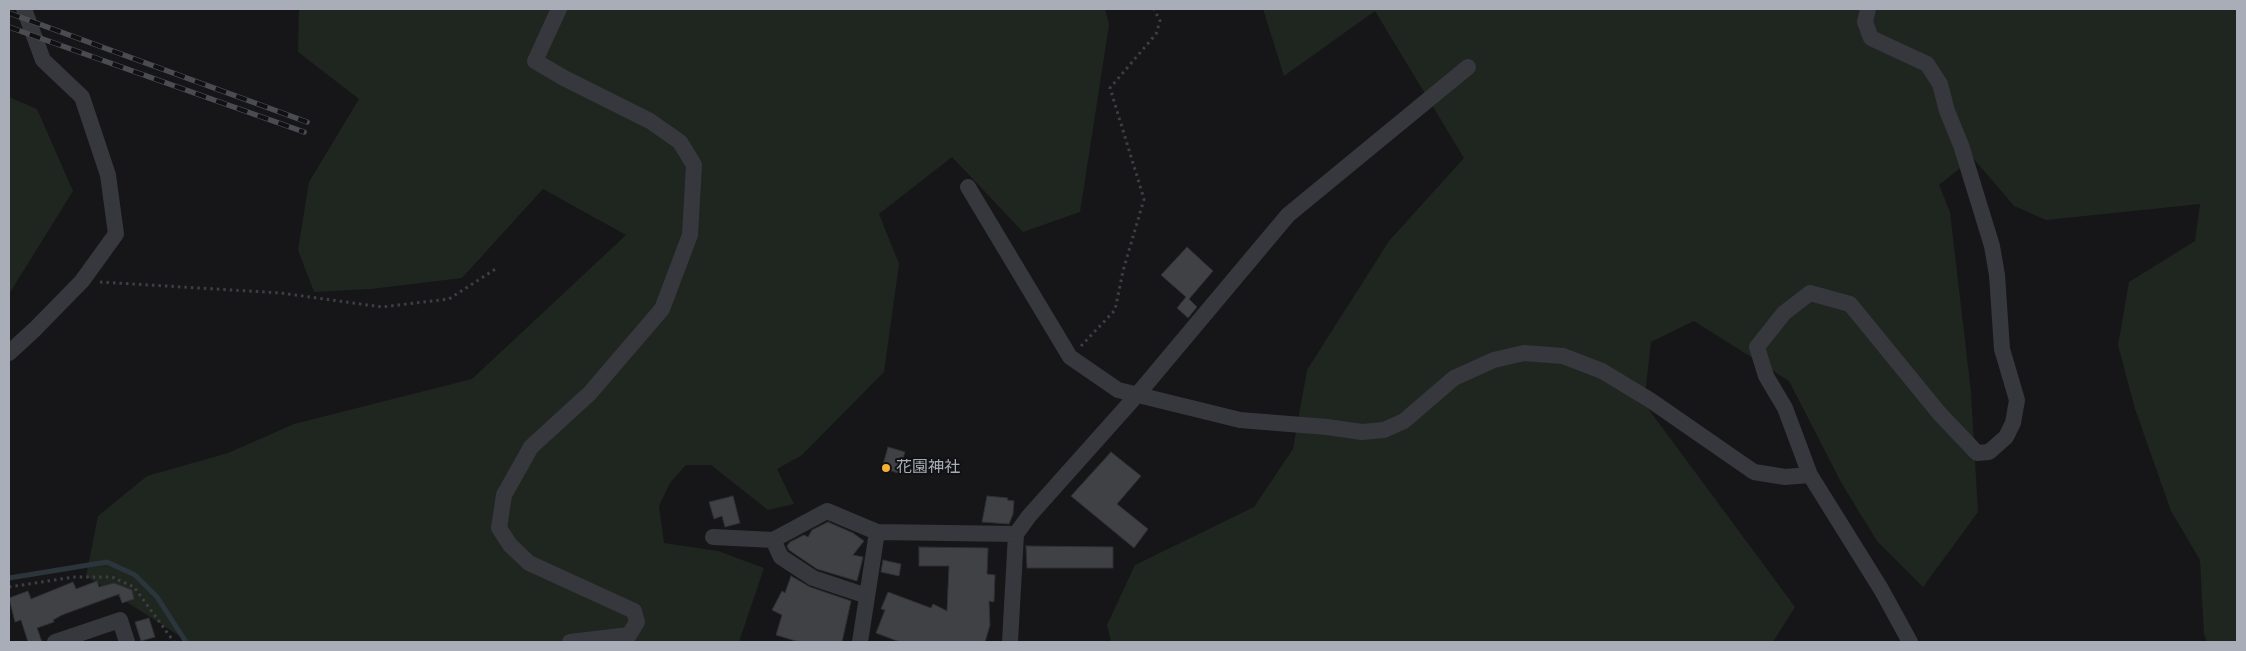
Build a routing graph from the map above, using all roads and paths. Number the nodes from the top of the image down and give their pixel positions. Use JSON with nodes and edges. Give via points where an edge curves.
{"nodes":[{"id":1,"x":24,"y":9,"type":"edge"},
{"id":2,"x":559,"y":9,"type":"edge"},
{"id":3,"x":1154,"y":9,"type":"edge"},
{"id":4,"x":1868,"y":9,"type":"edge"},
{"id":5,"x":1468,"y":67,"type":"dead end"},
{"id":6,"x":968,"y":187,"type":"dead end"},
{"id":7,"x":497,"y":268,"type":"dead end"},
{"id":8,"x":82,"y":281,"type":"junction"},
{"id":9,"x":9,"y":353,"type":"edge"},
{"id":10,"x":1070,"y":357,"type":"junction"},
{"id":11,"x":1137,"y":395,"type":"junction"},
{"id":12,"x":1810,"y":475,"type":"junction"},
{"id":13,"x":877,"y":532,"type":"junction"},
{"id":14,"x":1016,"y":534,"type":"junction"},
{"id":15,"x":714,"y":537,"type":"dead end"},
{"id":16,"x":773,"y":540,"type":"junction"},
{"id":17,"x":9,"y":587,"type":"edge"},
{"id":18,"x":867,"y":596,"type":"junction"},
{"id":19,"x":55,"y":642,"type":"edge"},
{"id":20,"x":128,"y":642,"type":"edge"},
{"id":21,"x":174,"y":642,"type":"edge"},
{"id":22,"x":570,"y":642,"type":"edge"},
{"id":23,"x":860,"y":642,"type":"edge"},
{"id":24,"x":1010,"y":642,"type":"edge"},
{"id":25,"x":1910,"y":642,"type":"edge"}],
"edges":[{"from":1,"to":8,"type":"street","via":[[43,60],[82,97],[108,175],[116,234]]},
{"from":2,"to":22,"type":"street","via":[[535,61],[650,121],[680,142],[694,165],[690,235],[662,309],[590,393],[531,447],[504,495],[499,528],[510,545],[529,563],[634,610],[638,622],[629,635]]},
{"from":3,"to":10,"type":"path","via":[[1160,22],[1156,34],[1110,88],[1144,199],[1115,310]]},
{"from":4,"to":12,"type":"street","via":[[1865,22],[1872,38],[1928,64],[1940,84],[1992,246],[2002,349],[2018,400],[2006,437],[1989,452],[1977,453],[1939,413],[1850,304],[1810,293],[1784,314],[1757,347],[1766,376],[1785,408]]},
{"from":5,"to":11,"type":"street","via":[[1288,215]]},
{"from":6,"to":10,"type":"street"},
{"from":7,"to":8,"type":"path","via":[[449,299],[382,307],[281,294]]},
{"from":8,"to":9,"type":"street"},
{"from":10,"to":11,"type":"street","via":[[1118,390]]},
{"from":11,"to":12,"type":"street","via":[[1240,420],[1362,432],[1384,430],[1404,422],[1454,378],[1494,360],[1524,353],[1563,356],[1602,371],[1650,400],[1754,472],[1785,477]]},
{"from":11,"to":14,"type":"street"},
{"from":12,"to":25,"type":"street"},
{"from":13,"to":14,"type":"street"},
{"from":13,"to":16,"type":"street","via":[[827,511]]},
{"from":13,"to":18,"type":"street"},
{"from":14,"to":24,"type":"street"},
{"from":15,"to":16,"type":"street"},
{"from":16,"to":18,"type":"street","via":[[781,557],[813,578]]},
{"from":17,"to":21,"type":"path","via":[[74,577],[112,577],[134,586]]},
{"from":18,"to":23,"type":"street"},
{"from":19,"to":20,"type":"street","via":[[120,620]]}]}
